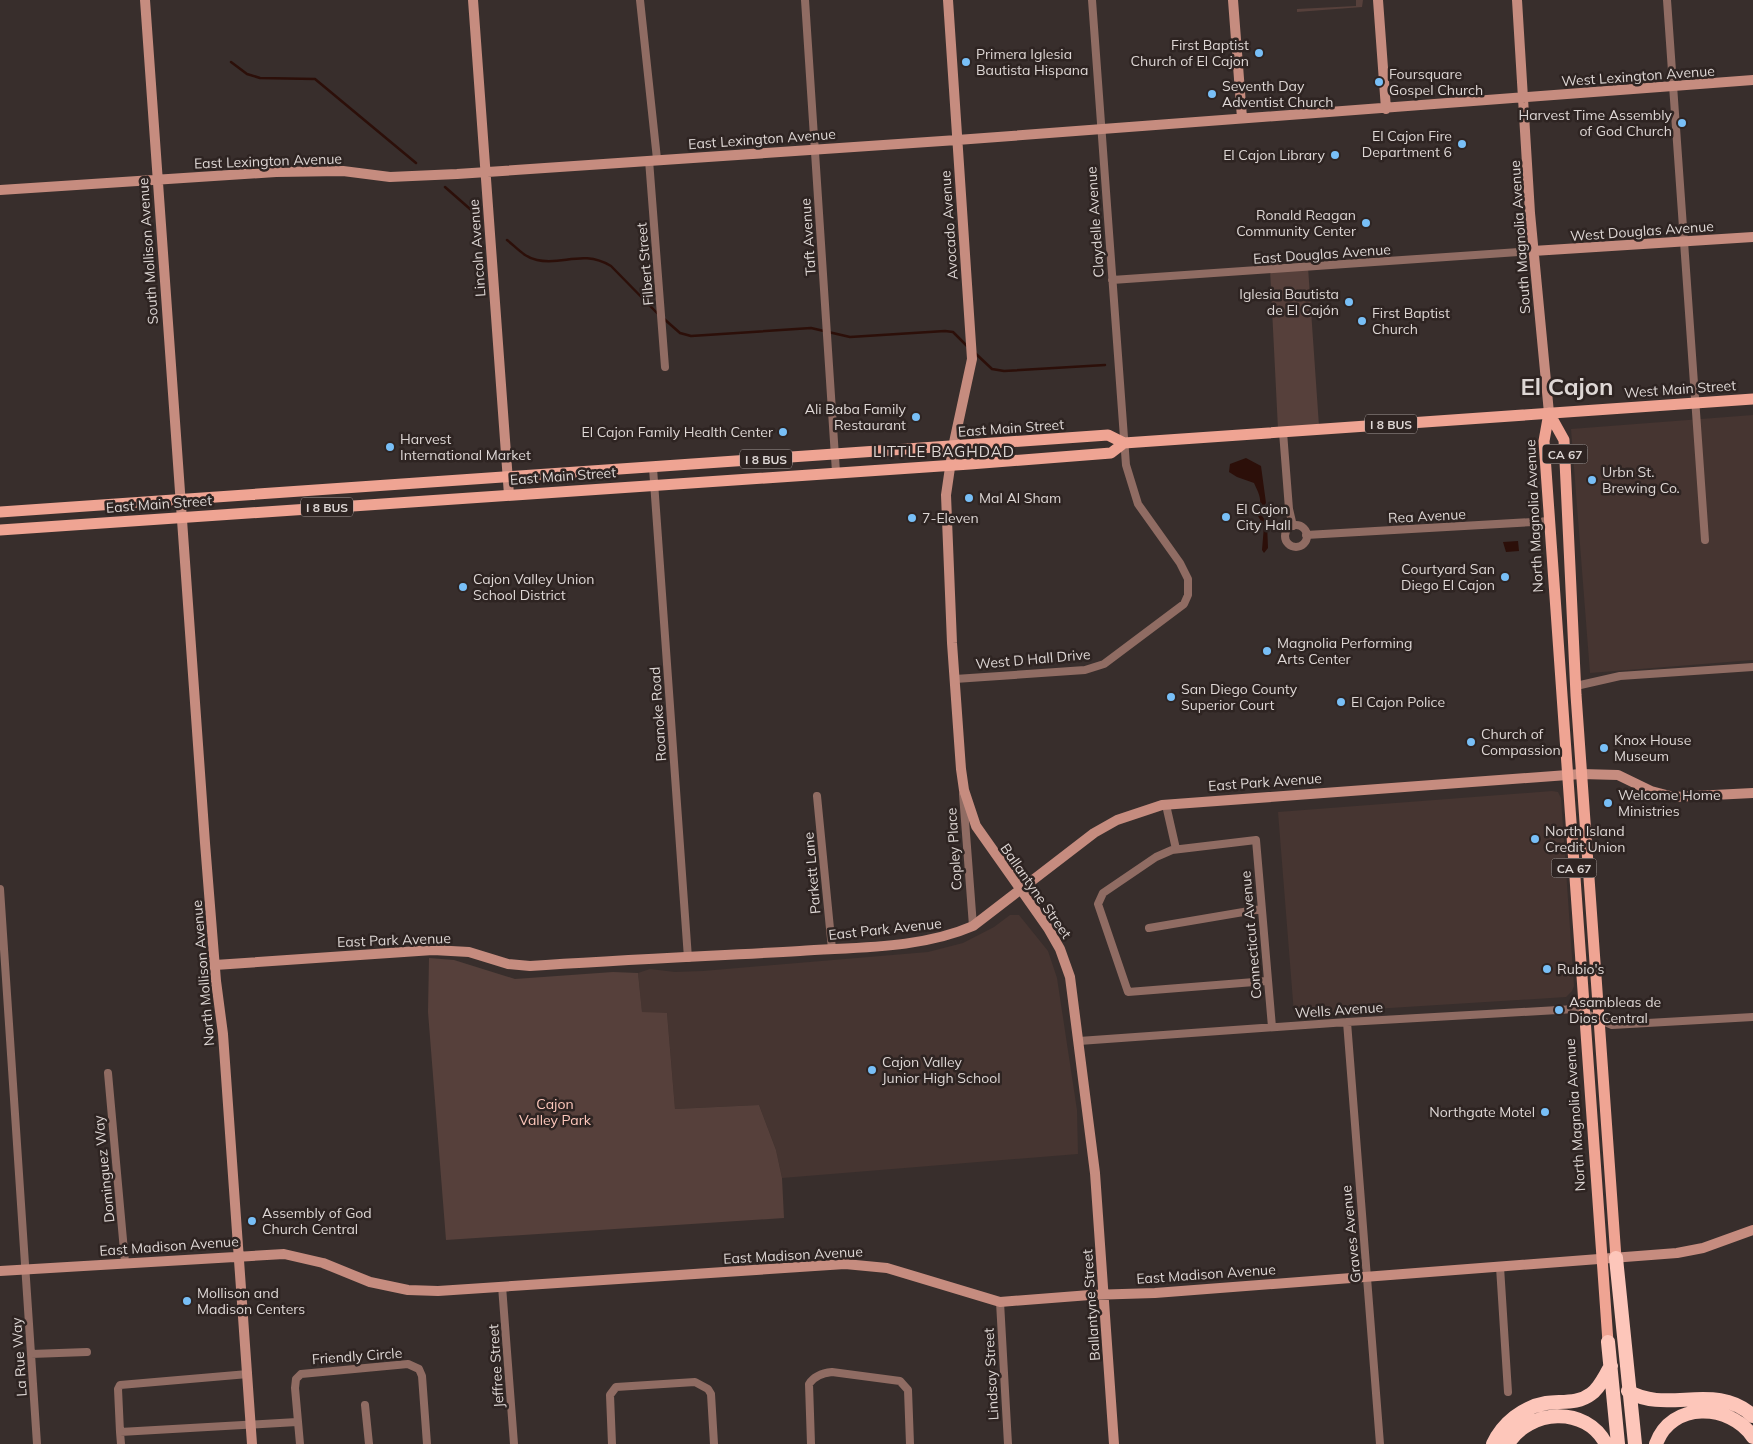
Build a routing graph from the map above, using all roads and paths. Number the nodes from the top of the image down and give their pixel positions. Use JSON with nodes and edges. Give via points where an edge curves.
{"nodes":[{"id":1,"x":145,"y":0,"type":"edge"},
{"id":2,"x":473,"y":0,"type":"edge"},
{"id":3,"x":640,"y":0,"type":"edge"},
{"id":4,"x":805,"y":0,"type":"edge"},
{"id":5,"x":948,"y":0,"type":"edge"},
{"id":6,"x":1092,"y":0,"type":"edge"},
{"id":7,"x":1233,"y":0,"type":"edge"},
{"id":8,"x":1378,"y":0,"type":"edge"},
{"id":9,"x":1517,"y":0,"type":"edge"},
{"id":10,"x":1667,"y":0,"type":"edge"},
{"id":11,"x":1753,"y":80,"type":"edge"},
{"id":12,"x":1673,"y":88,"type":"junction"},
{"id":13,"x":1525,"y":99,"type":"junction"},
{"id":14,"x":1386,"y":109,"type":"junction"},
{"id":15,"x":1242,"y":118,"type":"junction"},
{"id":16,"x":1102,"y":128,"type":"junction"},
{"id":17,"x":957,"y":140,"type":"junction"},
{"id":18,"x":814,"y":150,"type":"junction"},
{"id":19,"x":653,"y":159,"type":"junction"},
{"id":20,"x":486,"y":171,"type":"junction"},
{"id":21,"x":157,"y":180,"type":"junction"},
{"id":22,"x":0,"y":190,"type":"edge"},
{"id":23,"x":1753,"y":237,"type":"edge"},
{"id":24,"x":1683,"y":242,"type":"junction"},
{"id":25,"x":1534,"y":251,"type":"junction"},
{"id":26,"x":1112,"y":280,"type":"junction"},
{"id":27,"x":665,"y":367,"type":"dead end"},
{"id":28,"x":1753,"y":399,"type":"edge"},
{"id":29,"x":1695,"y":403,"type":"junction"},
{"id":30,"x":1549,"y":413,"type":"junction"},
{"id":31,"x":1283,"y":432,"type":"junction"},
{"id":32,"x":1124,"y":443,"type":"junction"},
{"id":33,"x":953,"y":447,"type":"junction"},
{"id":34,"x":835,"y":454,"type":"junction"},
{"id":35,"x":950,"y":465,"type":"junction"},
{"id":36,"x":653,"y":468,"type":"junction"},
{"id":37,"x":836,"y":472,"type":"junction"},
{"id":38,"x":508,"y":477,"type":"junction"},
{"id":39,"x":402,"y":484,"type":"junction"},
{"id":40,"x":654,"y":485,"type":"junction"},
{"id":41,"x":509,"y":495,"type":"junction"},
{"id":42,"x":182,"y":500,"type":"junction"},
{"id":43,"x":403,"y":502,"type":"junction"},
{"id":44,"x":0,"y":512,"type":"edge"},
{"id":45,"x":183,"y":517,"type":"junction"},
{"id":46,"x":1550,"y":521,"type":"junction"},
{"id":47,"x":1293,"y":526,"type":"junction"},
{"id":48,"x":0,"y":530,"type":"edge"},
{"id":49,"x":1306,"y":535,"type":"junction"},
{"id":50,"x":1705,"y":540,"type":"dead end"},
{"id":51,"x":1570,"y":543,"type":"junction"},
{"id":52,"x":1574,"y":626,"type":"junction"},
{"id":53,"x":1558,"y":627,"type":"junction"},
{"id":54,"x":1753,"y":667,"type":"edge"},
{"id":55,"x":955,"y":679,"type":"junction"},
{"id":56,"x":1576,"y":686,"type":"junction"},
{"id":57,"x":961,"y":769,"type":"junction"},
{"id":58,"x":1581,"y":774,"type":"junction"},
{"id":59,"x":1568,"y":775,"type":"junction"},
{"id":60,"x":1753,"y":793,"type":"edge"},
{"id":61,"x":817,"y":796,"type":"dead end"},
{"id":62,"x":1166,"y":805,"type":"junction"},
{"id":63,"x":1176,"y":849,"type":"junction"},
{"id":64,"x":1021,"y":888,"type":"junction"},
{"id":65,"x":0,"y":890,"type":"edge"},
{"id":66,"x":1261,"y":909,"type":"junction"},
{"id":67,"x":973,"y":926,"type":"junction"},
{"id":68,"x":1150,"y":928,"type":"dead end"},
{"id":69,"x":832,"y":949,"type":"junction"},
{"id":70,"x":688,"y":958,"type":"junction"},
{"id":71,"x":214,"y":965,"type":"junction"},
{"id":72,"x":1267,"y":980,"type":"junction"},
{"id":73,"x":1584,"y":1013,"type":"junction"},
{"id":74,"x":1753,"y":1017,"type":"edge"},
{"id":75,"x":1598,"y":1019,"type":"junction"},
{"id":76,"x":1347,"y":1022,"type":"junction"},
{"id":77,"x":1272,"y":1027,"type":"junction"},
{"id":78,"x":1079,"y":1041,"type":"junction"},
{"id":79,"x":108,"y":1073,"type":"dead end"},
{"id":80,"x":1753,"y":1230,"type":"edge"},
{"id":81,"x":240,"y":1255,"type":"junction"},
{"id":82,"x":1609,"y":1259,"type":"junction"},
{"id":83,"x":126,"y":1262,"type":"junction"},
{"id":84,"x":1500,"y":1267,"type":"junction"},
{"id":85,"x":24,"y":1269,"type":"junction"},
{"id":86,"x":0,"y":1270,"type":"edge"},
{"id":87,"x":1368,"y":1276,"type":"junction"},
{"id":88,"x":502,"y":1286,"type":"junction"},
{"id":89,"x":1104,"y":1295,"type":"junction"},
{"id":90,"x":1000,"y":1302,"type":"junction"},
{"id":91,"x":1608,"y":1342,"type":"joint"},
{"id":92,"x":87,"y":1352,"type":"dead end"},
{"id":93,"x":31,"y":1354,"type":"junction"},
{"id":94,"x":1610,"y":1366,"type":"junction"},
{"id":95,"x":248,"y":1374,"type":"junction"},
{"id":96,"x":1628,"y":1390,"type":"junction"},
{"id":97,"x":1508,"y":1392,"type":"dead end"},
{"id":98,"x":366,"y":1405,"type":"dead end"},
{"id":99,"x":1753,"y":1416,"type":"edge"},
{"id":100,"x":297,"y":1422,"type":"junction"},
{"id":101,"x":252,"y":1424,"type":"junction"},
{"id":102,"x":120,"y":1432,"type":"junction"},
{"id":103,"x":1753,"y":1438,"type":"edge"},
{"id":104,"x":37,"y":1444,"type":"edge"},
{"id":105,"x":121,"y":1444,"type":"edge"},
{"id":106,"x":252,"y":1444,"type":"edge"},
{"id":107,"x":300,"y":1444,"type":"edge"},
{"id":108,"x":369,"y":1444,"type":"edge"},
{"id":109,"x":427,"y":1444,"type":"edge"},
{"id":110,"x":514,"y":1444,"type":"edge"},
{"id":111,"x":612,"y":1444,"type":"edge"},
{"id":112,"x":714,"y":1444,"type":"edge"},
{"id":113,"x":811,"y":1444,"type":"edge"},
{"id":114,"x":910,"y":1444,"type":"edge"},
{"id":115,"x":1008,"y":1444,"type":"edge"},
{"id":116,"x":1114,"y":1444,"type":"edge"},
{"id":117,"x":1380,"y":1444,"type":"edge"},
{"id":118,"x":1493,"y":1444,"type":"edge"},
{"id":119,"x":1508,"y":1444,"type":"edge"},
{"id":120,"x":1606,"y":1444,"type":"edge"},
{"id":121,"x":1618,"y":1444,"type":"edge"},
{"id":122,"x":1635,"y":1444,"type":"edge"},
{"id":123,"x":1656,"y":1444,"type":"edge"}],
"edges":[{"from":1,"to":21,"type":"street","name":"South Mollison Avenue"},
{"from":2,"to":20,"type":"street","name":"Lincoln Avenue"},
{"from":3,"to":19,"type":"street","name":"Filbert Street"},
{"from":4,"to":18,"type":"street","name":"Taft Avenue"},
{"from":5,"to":17,"type":"street","name":"Avocado Avenue"},
{"from":6,"to":16,"type":"street","name":"Claydelle Avenue"},
{"from":7,"to":15,"type":"street"},
{"from":8,"to":14,"type":"street"},
{"from":9,"to":13,"type":"street","name":"South Magnolia Avenue"},
{"from":10,"to":12,"type":"street"},
{"from":11,"to":12,"type":"street","name":"West Lexington Avenue"},
{"from":12,"to":13,"type":"street","name":"West Lexington Avenue"},
{"from":12,"to":24,"type":"street"},
{"from":13,"to":14,"type":"street","name":"East Lexington Avenue"},
{"from":13,"to":25,"type":"street","name":"South Magnolia Avenue"},
{"from":14,"to":15,"type":"street","name":"East Lexington Avenue"},
{"from":15,"to":16,"type":"street","name":"East Lexington Avenue"},
{"from":16,"to":17,"type":"street","name":"East Lexington Avenue"},
{"from":16,"to":26,"type":"street","name":"Claydelle Avenue"},
{"from":17,"to":18,"type":"street","name":"East Lexington Avenue"},
{"from":17,"to":33,"type":"street","name":"Avocado Avenue","via":[[972,359]]},
{"from":18,"to":19,"type":"street","name":"East Lexington Avenue"},
{"from":18,"to":34,"type":"street","name":"Taft Avenue"},
{"from":19,"to":20,"type":"street","name":"East Lexington Avenue"},
{"from":19,"to":27,"type":"street","name":"Filbert Street"},
{"from":20,"to":21,"type":"street","name":"East Lexington Avenue","via":[[390,177],[343,170]]},
{"from":20,"to":38,"type":"street","name":"Lincoln Avenue"},
{"from":21,"to":22,"type":"street","name":"East Lexington Avenue"},
{"from":21,"to":42,"type":"street","name":"South Mollison Avenue"},
{"from":23,"to":24,"type":"street","name":"West Douglas Avenue"},
{"from":24,"to":25,"type":"street","name":"West Douglas Avenue"},
{"from":24,"to":29,"type":"street"},
{"from":25,"to":26,"type":"street","name":"East Douglas Avenue"},
{"from":25,"to":30,"type":"street","name":"South Magnolia Avenue"},
{"from":26,"to":32,"type":"street","name":"Claydelle Avenue"},
{"from":28,"to":29,"type":"main road","name":"West Main Street","number":"I 8 BUS"},
{"from":29,"to":30,"type":"main road","name":"West Main Street","number":"I 8 BUS"},
{"from":29,"to":50,"type":"street"},
{"from":30,"to":31,"type":"main road","name":"East Main Street","number":"I 8 BUS"},
{"from":30,"to":46,"type":"main road","name":"North Magnolia Avenue","number":"CA 67","via":[[1544,441]]},
{"from":30,"to":51,"type":"main road","name":"North Magnolia Avenue","number":"CA 67","via":[[1564,440]]},
{"from":31,"to":32,"type":"main road","name":"East Main Street","number":"I 8 BUS"},
{"from":31,"to":47,"type":"street"},
{"from":32,"to":33,"type":"main road","name":"East Main Street","number":"I 8 BUS","via":[[1108,435]]},
{"from":32,"to":35,"type":"main road","name":"East Main Street","number":"I 8 BUS","via":[[1111,454]]},
{"from":32,"to":55,"type":"street","name":"West D Hall Drive","via":[[1126,465],[1138,504],[1188,579],[1188,595],[1184,604],[1104,664],[1085,670]]},
{"from":33,"to":34,"type":"main road","name":"East Main Street","number":"I 8 BUS"},
{"from":33,"to":35,"type":"street","name":"Ballantyne Street"},
{"from":34,"to":36,"type":"main road","name":"East Main Street","number":"I 8 BUS"},
{"from":34,"to":37,"type":"street","name":"Taft Avenue"},
{"from":35,"to":37,"type":"main road","name":"East Main Street","number":"I 8 BUS"},
{"from":35,"to":55,"type":"street","name":"Ballantyne Street","via":[[946,505]]},
{"from":36,"to":38,"type":"main road","name":"East Main Street","number":"I 8 BUS"},
{"from":36,"to":40,"type":"street","name":"Roanoke Road"},
{"from":37,"to":40,"type":"main road","name":"East Main Street","number":"I 8 BUS"},
{"from":38,"to":39,"type":"main road","name":"East Main Street","number":"I 8 BUS"},
{"from":38,"to":41,"type":"street","name":"Lincoln Avenue"},
{"from":39,"to":42,"type":"main road","name":"East Main Street","number":"I 8 BUS"},
{"from":39,"to":43,"type":"main road"},
{"from":40,"to":41,"type":"main road","name":"East Main Street","number":"I 8 BUS"},
{"from":40,"to":70,"type":"street","name":"Roanoke Road"},
{"from":41,"to":43,"type":"main road","name":"East Main Street","number":"I 8 BUS"},
{"from":42,"to":44,"type":"main road","name":"East Main Street","number":"I 8 BUS"},
{"from":42,"to":45,"type":"street","name":"North Mollison Avenue"},
{"from":43,"to":45,"type":"main road","name":"East Main Street","number":"I 8 BUS"},
{"from":45,"to":48,"type":"main road","name":"East Main Street","number":"I 8 BUS"},
{"from":45,"to":71,"type":"street","name":"North Mollison Avenue"},
{"from":46,"to":49,"type":"street","name":"Rea Avenue"},
{"from":46,"to":51,"type":"main road","via":[[1562,527]]},
{"from":46,"to":53,"type":"main road","name":"North Magnolia Avenue","number":"CA 67"},
{"from":47,"to":49,"type":"street","via":[[1303,529]]},
{"from":47,"to":49,"type":"street","via":[[1286,532],[1285,539],[1289,545],[1302,545]]},
{"from":51,"to":52,"type":"main road","name":"North Magnolia Avenue","number":"CA 67"},
{"from":52,"to":53,"type":"main road"},
{"from":52,"to":56,"type":"main road","name":"North Magnolia Avenue","number":"CA 67"},
{"from":53,"to":59,"type":"main road","name":"North Magnolia Avenue","number":"CA 67"},
{"from":54,"to":56,"type":"street","via":[[1620,676]]},
{"from":55,"to":57,"type":"street","name":"Ballantyne Street"},
{"from":56,"to":58,"type":"main road","name":"North Magnolia Avenue","number":"CA 67"},
{"from":57,"to":64,"type":"street","name":"Ballantyne Street","via":[[976,826]]},
{"from":57,"to":67,"type":"street","name":"Copley Place"},
{"from":58,"to":59,"type":"street","name":"East Park Avenue"},
{"from":58,"to":60,"type":"street","name":"East Park Avenue","via":[[1618,775],[1651,791],[1674,797]]},
{"from":58,"to":75,"type":"main road","name":"North Magnolia Avenue","number":"CA 67"},
{"from":59,"to":62,"type":"street","name":"East Park Avenue"},
{"from":59,"to":73,"type":"main road","name":"North Magnolia Avenue","number":"CA 67"},
{"from":61,"to":69,"type":"street","name":"Parkett Lane"},
{"from":62,"to":63,"type":"street"},
{"from":62,"to":64,"type":"street","name":"East Park Avenue","via":[[1117,820],[1094,833]]},
{"from":63,"to":66,"type":"street","name":"Connecticut Avenue","via":[[1256,840]]},
{"from":63,"to":72,"type":"street","via":[[1156,857],[1103,893],[1098,904],[1128,992]]},
{"from":64,"to":67,"type":"street","name":"East Park Avenue"},
{"from":64,"to":78,"type":"street","name":"Ballantyne Street","via":[[1060,949],[1070,977]]},
{"from":65,"to":85,"type":"street","name":"La Rue Way"},
{"from":66,"to":68,"type":"street"},
{"from":66,"to":72,"type":"street","name":"Connecticut Avenue"},
{"from":67,"to":69,"type":"street","name":"East Park Avenue","via":[[931,940]]},
{"from":69,"to":70,"type":"street","name":"East Park Avenue"},
{"from":70,"to":71,"type":"street","name":"East Park Avenue","via":[[530,966],[508,964],[468,952],[433,950]]},
{"from":71,"to":81,"type":"street","name":"North Mollison Avenue","via":[[223,1034]]},
{"from":72,"to":77,"type":"street","name":"Connecticut Avenue"},
{"from":73,"to":75,"type":"street","name":"Wells Avenue"},
{"from":73,"to":76,"type":"street","name":"Wells Avenue","via":[[1575,1009]]},
{"from":73,"to":82,"type":"main road","name":"North Magnolia Avenue","number":"CA 67"},
{"from":74,"to":75,"type":"street","name":"Wells Avenue","via":[[1638,1025],[1612,1025]]},
{"from":75,"to":82,"type":"main road","name":"North Magnolia Avenue","number":"CA 67"},
{"from":76,"to":77,"type":"street","name":"Wells Avenue"},
{"from":76,"to":87,"type":"street","name":"Graves Avenue"},
{"from":77,"to":78,"type":"street","name":"Wells Avenue"},
{"from":78,"to":89,"type":"street","name":"Ballantyne Street","via":[[1095,1173]]},
{"from":79,"to":83,"type":"street","name":"Dominguez Way"},
{"from":80,"to":82,"type":"street","name":"East Madison Avenue","via":[[1685,1251]]},
{"from":81,"to":83,"type":"street","name":"East Madison Avenue"},
{"from":81,"to":88,"type":"street","name":"East Madison Avenue","via":[[284,1254],[323,1263],[370,1282],[408,1290]]},
{"from":81,"to":95,"type":"street","name":"North Mollison Avenue"},
{"from":82,"to":84,"type":"street","name":"East Madison Avenue"},
{"from":82,"to":91,"type":"main road","name":"North Magnolia Avenue"},
{"from":82,"to":96,"type":"highway","name":"North Magnolia Avenue"},
{"from":83,"to":85,"type":"street","name":"East Madison Avenue"},
{"from":84,"to":87,"type":"street","name":"East Madison Avenue"},
{"from":84,"to":97,"type":"street"},
{"from":85,"to":86,"type":"street","name":"East Madison Avenue"},
{"from":85,"to":93,"type":"street","name":"La Rue Way"},
{"from":87,"to":89,"type":"street","name":"East Madison Avenue"},
{"from":87,"to":117,"type":"street","name":"Graves Avenue"},
{"from":88,"to":90,"type":"street","name":"East Madison Avenue","via":[[845,1264],[886,1268]]},
{"from":88,"to":110,"type":"street","name":"Jeffree Street"},
{"from":89,"to":90,"type":"street","name":"East Madison Avenue"},
{"from":89,"to":116,"type":"street","name":"Ballantyne Street"},
{"from":90,"to":115,"type":"street","name":"Lindsay Street"},
{"from":91,"to":94,"type":"highway","name":"North Magnolia Avenue"},
{"from":92,"to":93,"type":"street"},
{"from":93,"to":104,"type":"street","name":"La Rue Way"},
{"from":94,"to":118,"type":"highway","via":[[1590,1395],[1576,1401],[1547,1403],[1527,1409],[1504,1427]]},
{"from":94,"to":121,"type":"highway","name":"North Magnolia Avenue"},
{"from":95,"to":101,"type":"street","name":"North Mollison Avenue"},
{"from":95,"to":102,"type":"street","via":[[120,1385]]},
{"from":96,"to":99,"type":"highway","via":[[1639,1397],[1662,1400],[1722,1399]]},
{"from":96,"to":122,"type":"highway","name":"North Magnolia Avenue"},
{"from":98,"to":108,"type":"street"},
{"from":100,"to":101,"type":"street"},
{"from":100,"to":107,"type":"street","name":"Friendly Circle"},
{"from":100,"to":109,"type":"street","name":"Friendly Circle","via":[[295,1388],[296,1379],[301,1374],[408,1364],[419,1369],[422,1376]]},
{"from":101,"to":102,"type":"street"},
{"from":101,"to":106,"type":"street","name":"North Mollison Avenue"},
{"from":102,"to":105,"type":"street"},
{"from":103,"to":123,"type":"highway","via":[[1741,1423],[1727,1416],[1700,1411],[1676,1420],[1666,1428]]},
{"from":111,"to":112,"type":"street","via":[[610,1395],[616,1387],[695,1382],[708,1389],[710,1394]]},
{"from":113,"to":114,"type":"street","via":[[809,1384],[824,1373],[900,1381],[908,1390]]},
{"from":119,"to":120,"type":"highway","via":[[1530,1422],[1560,1416],[1587,1424]]}]}
